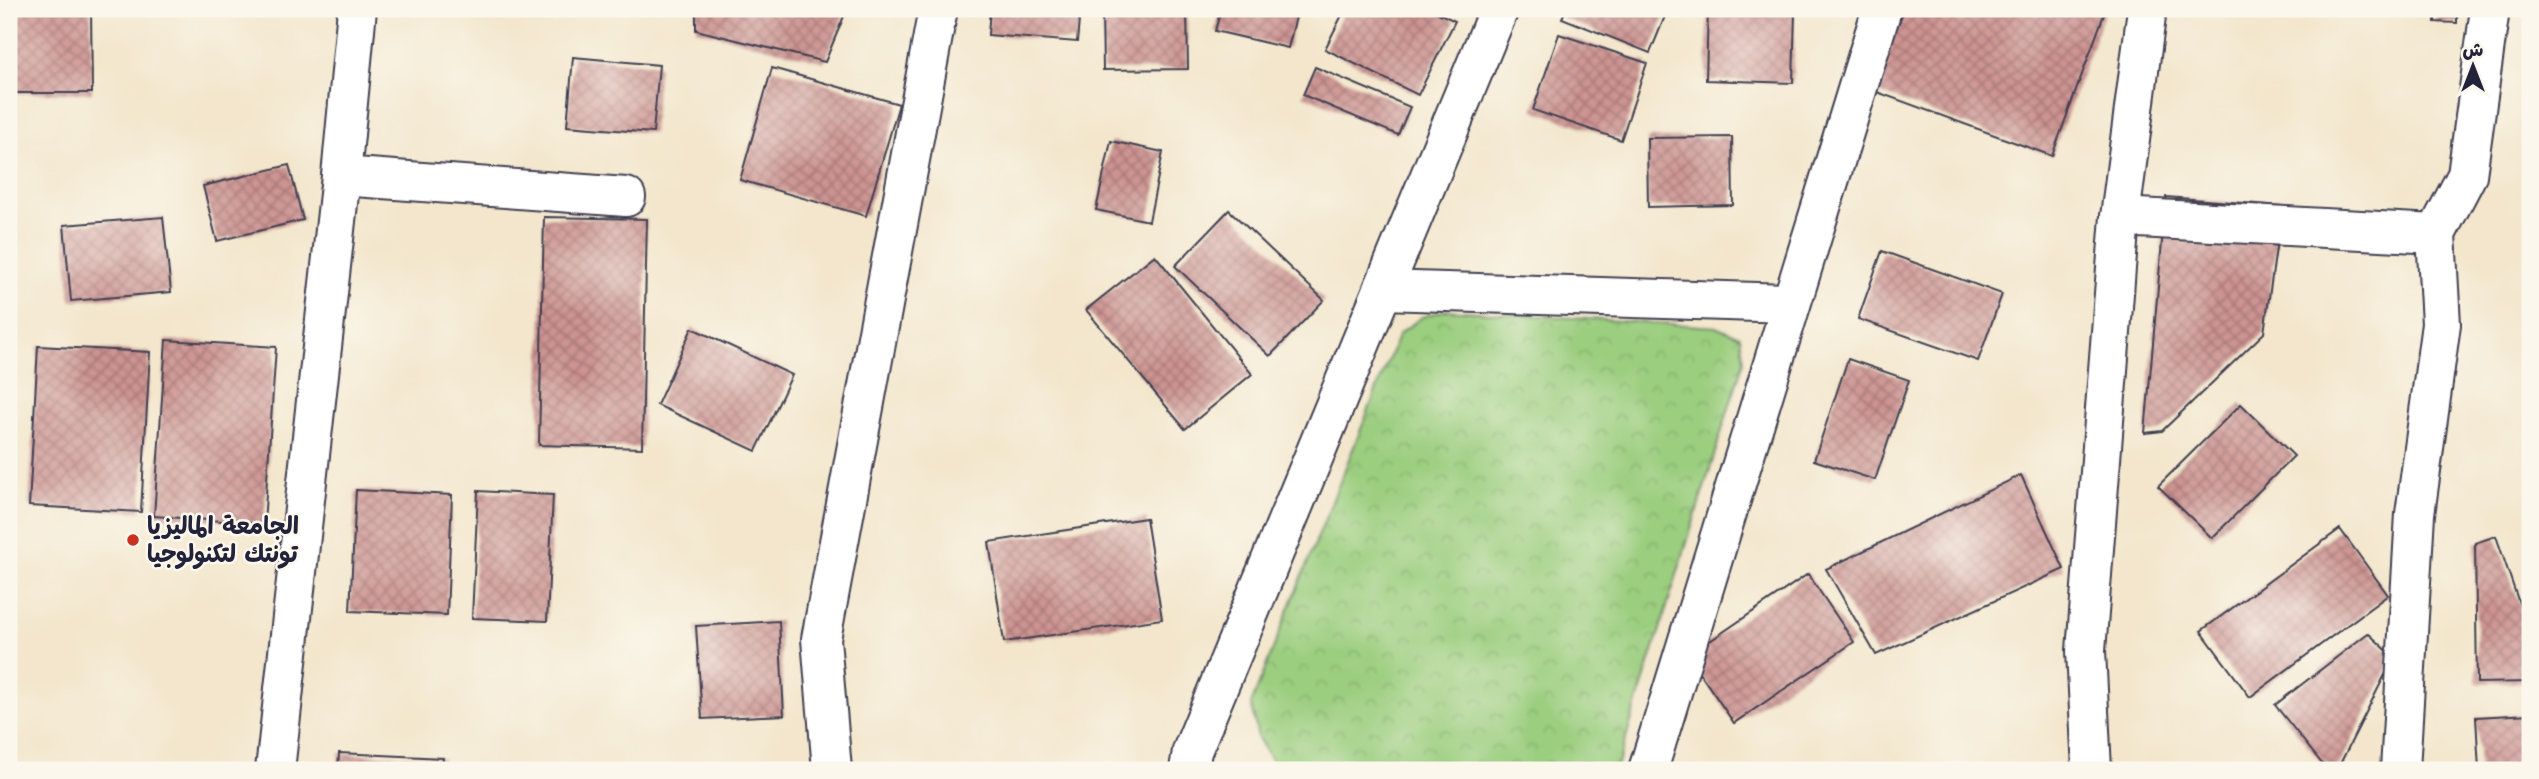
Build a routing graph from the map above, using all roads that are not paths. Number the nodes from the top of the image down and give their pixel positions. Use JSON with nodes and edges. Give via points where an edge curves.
{"nodes":[{"id":1,"x":357,"y":9,"type":"edge"},
{"id":2,"x":938,"y":9,"type":"edge"},
{"id":3,"x":1499,"y":9,"type":"edge"},
{"id":4,"x":1882,"y":9,"type":"edge"},
{"id":5,"x":2147,"y":9,"type":"edge"},
{"id":6,"x":2490,"y":9,"type":"edge"},
{"id":7,"x":341,"y":176,"type":"junction"},
{"id":8,"x":626,"y":197,"type":"dead end"},
{"id":9,"x":2120,"y":217,"type":"junction"},
{"id":10,"x":2436,"y":234,"type":"junction"},
{"id":11,"x":1383,"y":290,"type":"junction"},
{"id":12,"x":1791,"y":303,"type":"junction"},
{"id":13,"x":275,"y":770,"type":"edge"},
{"id":14,"x":832,"y":770,"type":"edge"},
{"id":15,"x":1189,"y":770,"type":"edge"},
{"id":16,"x":1648,"y":770,"type":"edge"},
{"id":17,"x":2092,"y":770,"type":"edge"},
{"id":18,"x":2400,"y":770,"type":"edge"}],
"edges":[{"from":1,"to":7,"type":"street"},
{"from":2,"to":14,"type":"street","via":[[821,639]]},
{"from":3,"to":11,"type":"street"},
{"from":4,"to":12,"type":"street"},
{"from":5,"to":9,"type":"street"},
{"from":6,"to":10,"type":"street","via":[[2466,175]]},
{"from":7,"to":8,"type":"street"},
{"from":7,"to":13,"type":"street"},
{"from":9,"to":10,"type":"street"},
{"from":9,"to":17,"type":"street","via":[[2086,651]]},
{"from":10,"to":18,"type":"street","via":[[2441,324],[2415,514]]},
{"from":11,"to":12,"type":"street"},
{"from":11,"to":15,"type":"street","via":[[1192,751]]},
{"from":12,"to":16,"type":"street"}]}
